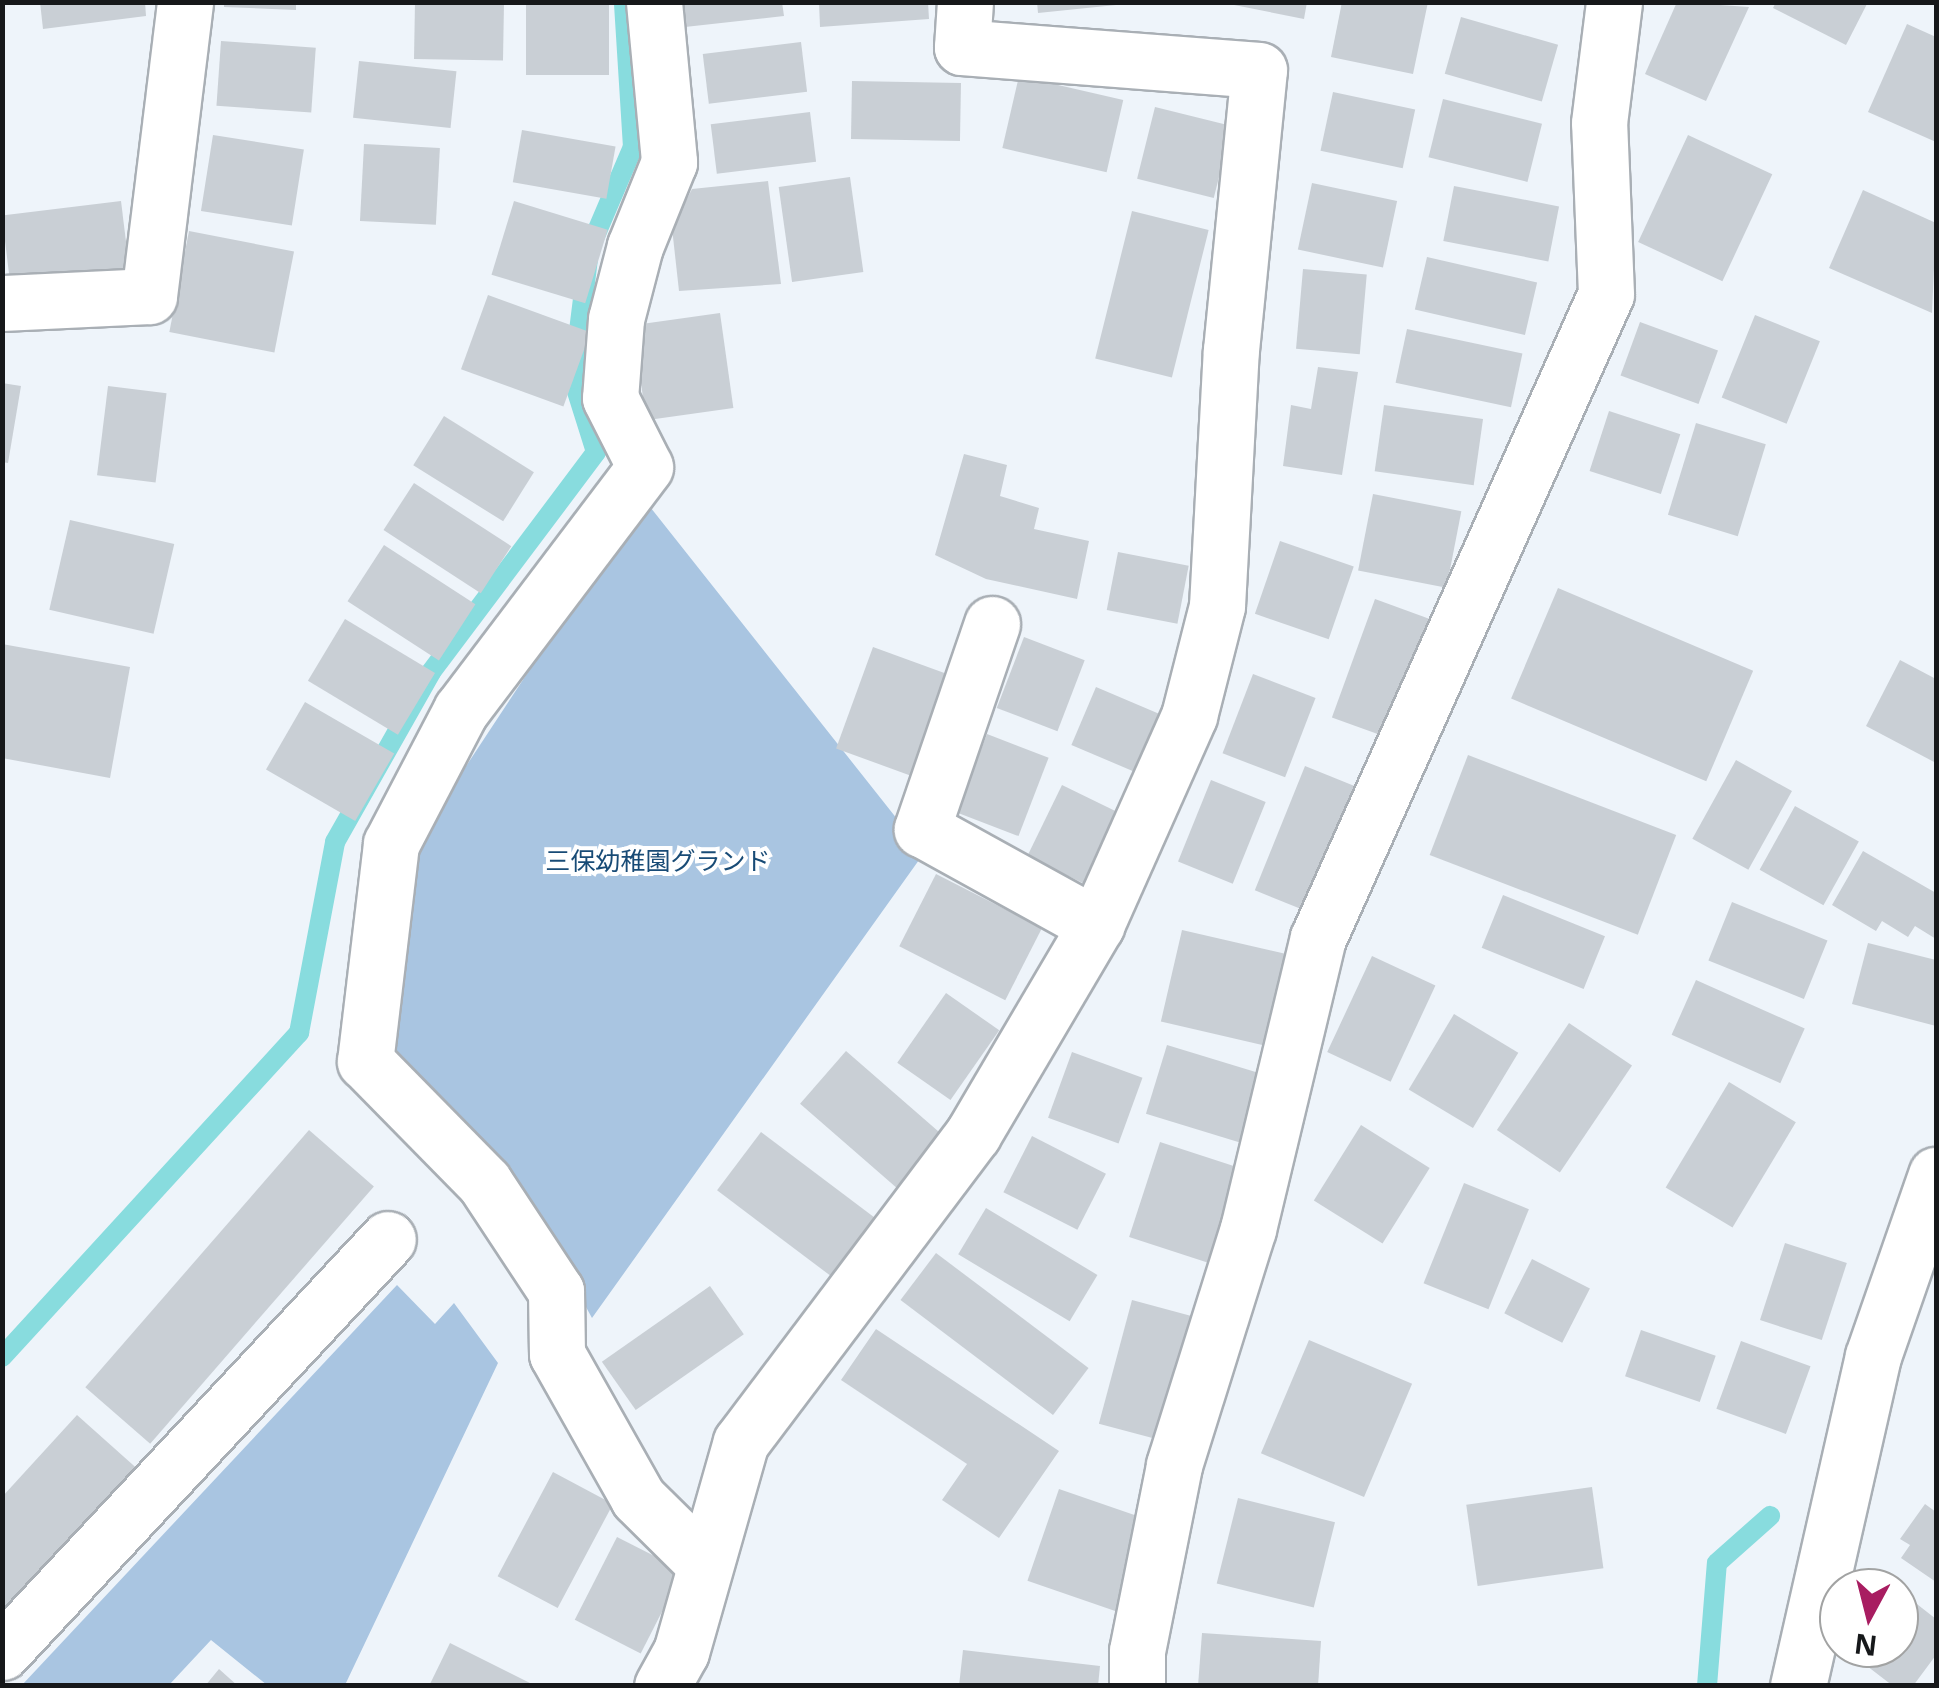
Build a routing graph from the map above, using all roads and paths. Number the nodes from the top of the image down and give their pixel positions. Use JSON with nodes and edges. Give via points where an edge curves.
{"nodes":[{"id":1,"x":185,"y":2,"type":"edge"},
{"id":2,"x":654,"y":2,"type":"edge"},
{"id":3,"x":966,"y":2,"type":"edge"},
{"id":4,"x":1614,"y":2,"type":"edge"},
{"id":5,"x":2,"y":303,"type":"edge"},
{"id":6,"x":992,"y":624,"type":"dead end"},
{"id":7,"x":1096,"y":925,"type":"junction"},
{"id":8,"x":1936,"y":1175,"type":"edge"},
{"id":9,"x":388,"y":1239,"type":"dead end"},
{"id":10,"x":704,"y":1563,"type":"junction"},
{"id":11,"x":2,"y":1652,"type":"edge"},
{"id":12,"x":662,"y":1686,"type":"edge"},
{"id":13,"x":1138,"y":1686,"type":"edge"},
{"id":14,"x":1798,"y":1686,"type":"edge"}],
"edges":[{"from":1,"to":5,"type":"street","via":[[149,296]]},
{"from":2,"to":10,"type":"street","via":[[670,162],[634,246],[616,319],[610,398],[645,467],[462,710],[392,844],[365,1061],[484,1182],[556,1291],[558,1354],[638,1498]]},
{"from":3,"to":7,"type":"street","via":[[962,46],[1259,70],[1231,350],[1217,606],[1189,716]]},
{"from":4,"to":13,"type":"street","via":[[1599,122],[1606,294],[1318,938],[1248,1229],[1174,1466],[1137,1651]]},
{"from":6,"to":7,"type":"street","via":[[922,828]]},
{"from":7,"to":10,"type":"street","via":[[973,1134],[741,1442]]},
{"from":8,"to":14,"type":"street","via":[[1873,1356]]},
{"from":9,"to":11,"type":"street"},
{"from":10,"to":12,"type":"street","via":[[682,1652]]}]}
